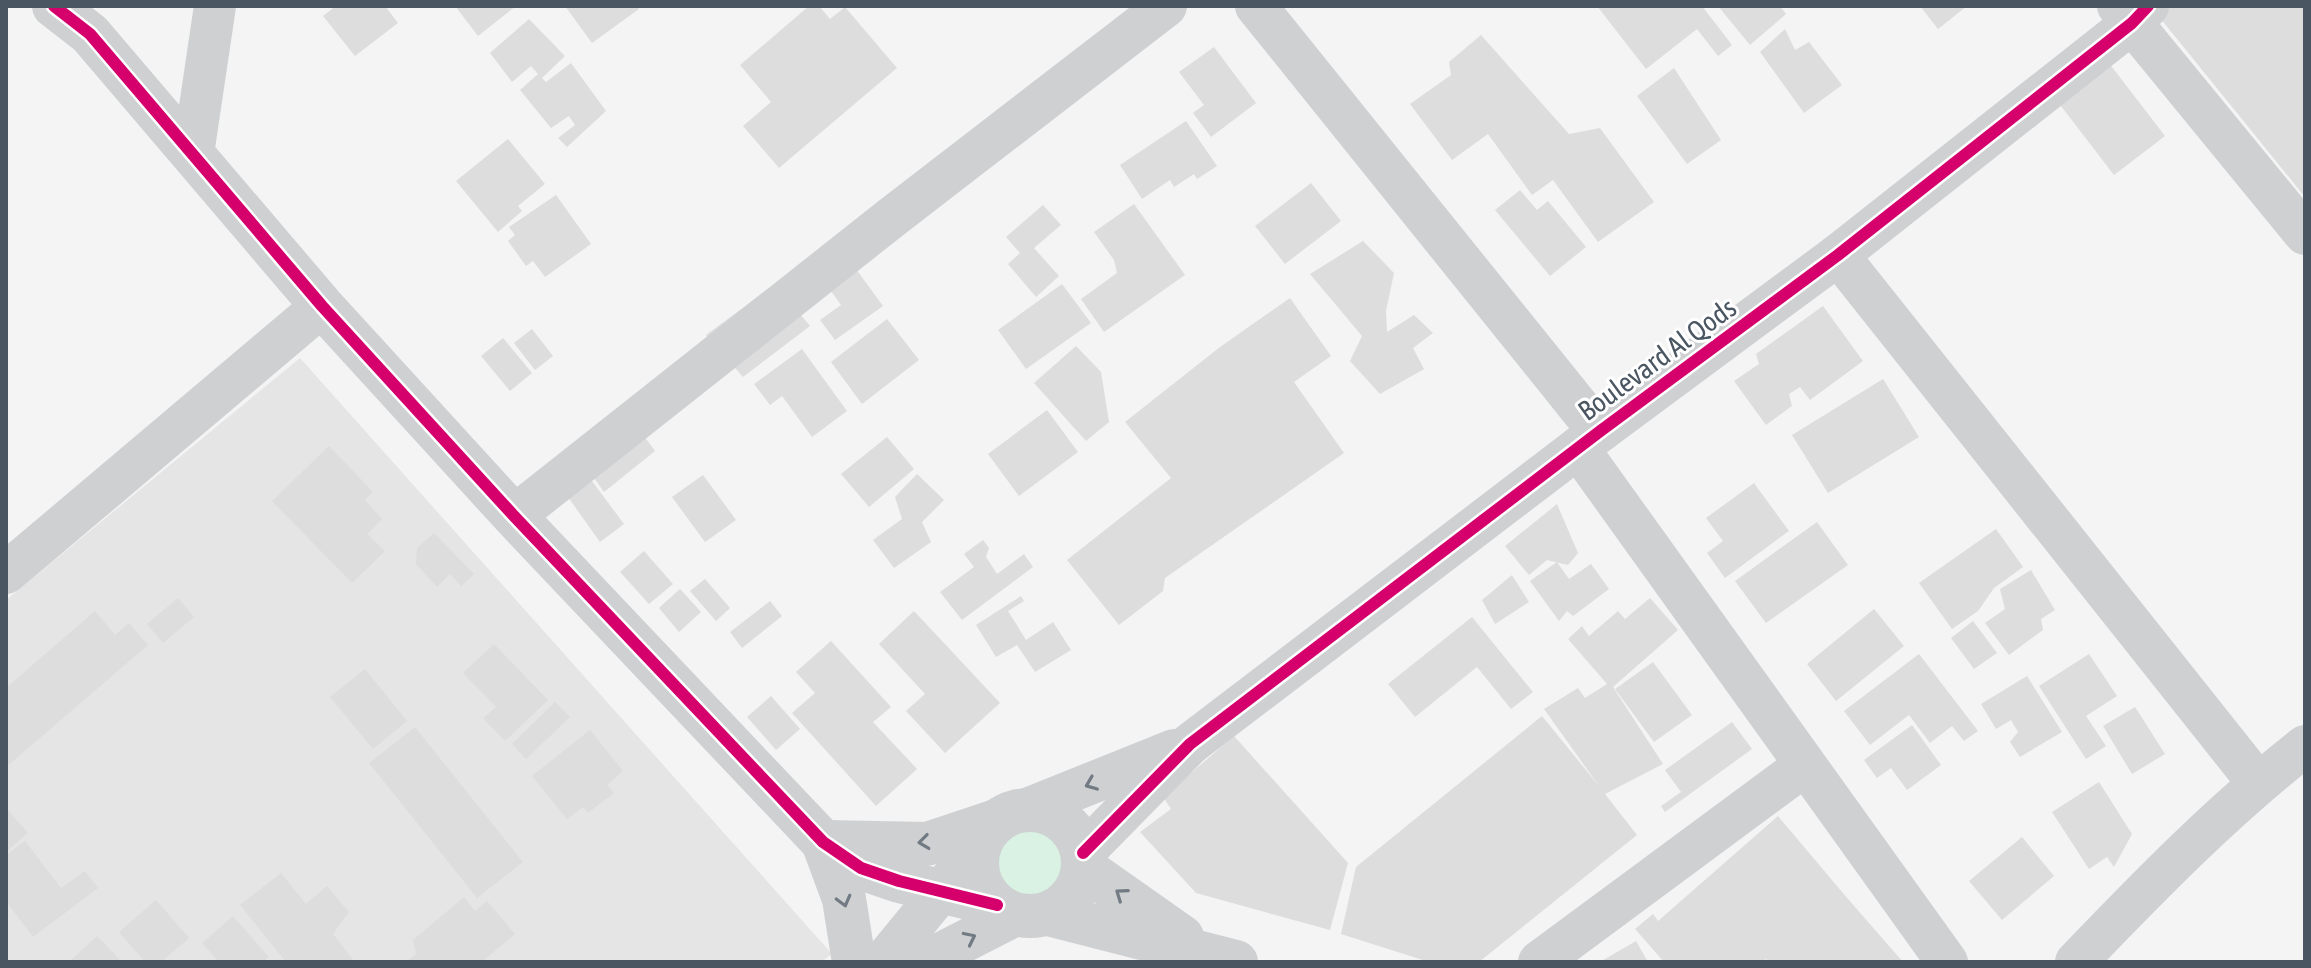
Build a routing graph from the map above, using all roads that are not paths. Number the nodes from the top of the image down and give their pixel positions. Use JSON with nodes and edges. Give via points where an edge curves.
{"nodes":[{"id":1,"x":54,"y":6,"type":"edge"},
{"id":2,"x":215,"y":6,"type":"edge"},
{"id":3,"x":1166,"y":6,"type":"edge"},
{"id":4,"x":1256,"y":6,"type":"edge"},
{"id":5,"x":2133,"y":12,"type":"edge"},
{"id":6,"x":193,"y":154,"type":"junction"},
{"id":7,"x":2305,"y":234,"type":"edge"},
{"id":8,"x":1838,"y":255,"type":"junction"},
{"id":9,"x":322,"y":306,"type":"junction"},
{"id":10,"x":1588,"y":440,"type":"junction"},
{"id":11,"x":514,"y":516,"type":"junction"},
{"id":12,"x":6,"y":573,"type":"edge"},
{"id":13,"x":1190,"y":744,"type":"junction"},
{"id":14,"x":2305,"y":746,"type":"edge"},
{"id":15,"x":1804,"y":766,"type":"junction"},
{"id":16,"x":2258,"y":783,"type":"junction"},
{"id":17,"x":1002,"y":824,"type":"junction"},
{"id":18,"x":823,"y":842,"type":"junction"},
{"id":19,"x":1084,"y":860,"type":"junction"},
{"id":20,"x":941,"y":892,"type":"junction"},
{"id":21,"x":1020,"y":911,"type":"junction"},
{"id":22,"x":1220,"y":957,"type":"edge"},
{"id":23,"x":854,"y":962,"type":"edge"},
{"id":24,"x":883,"y":962,"type":"edge"},
{"id":25,"x":924,"y":962,"type":"edge"},
{"id":26,"x":1539,"y":962,"type":"edge"},
{"id":27,"x":1947,"y":962,"type":"edge"},
{"id":28,"x":2076,"y":962,"type":"edge"}],
"edges":[{"from":1,"to":6,"type":"street","via":[[90,34]]},
{"from":2,"to":6,"type":"street"},
{"from":3,"to":11,"type":"street"},
{"from":4,"to":10,"type":"street"},
{"from":5,"to":7,"type":"street"},
{"from":5,"to":8,"type":"street","name":"Boulevard Al Qods"},
{"from":6,"to":9,"type":"street"},
{"from":8,"to":10,"type":"street","name":"Boulevard Al Qods"},
{"from":8,"to":16,"type":"street"},
{"from":9,"to":11,"type":"street"},
{"from":9,"to":12,"type":"street"},
{"from":10,"to":13,"type":"street","name":"Boulevard Al Qods"},
{"from":10,"to":15,"type":"street"},
{"from":11,"to":18,"type":"street"},
{"from":13,"to":17,"type":"street","one_way":true},
{"from":13,"to":19,"type":"street"},
{"from":14,"to":16,"type":"street"},
{"from":15,"to":26,"type":"street"},
{"from":15,"to":27,"type":"street"},
{"from":16,"to":28,"type":"street"},
{"from":17,"to":18,"type":"street","one_way":true,"via":[[927,844]]},
{"from":17,"to":19,"type":"street","via":[[1057,817],[1069,826]]},
{"from":17,"to":20,"type":"street"},
{"from":17,"to":21,"type":"street","via":[[976,858],[980,884]]},
{"from":18,"to":20,"type":"street","via":[[861,868]]},
{"from":18,"to":23,"type":"street","one_way":true,"via":[[844,899]]},
{"from":19,"to":21,"type":"street","via":[[1073,896]]},
{"from":22,"to":19,"type":"street","one_way":true},
{"from":20,"to":21,"type":"street"},
{"from":20,"to":24,"type":"street"},
{"from":21,"to":22,"type":"street"},
{"from":25,"to":21,"type":"street","one_way":true}]}
